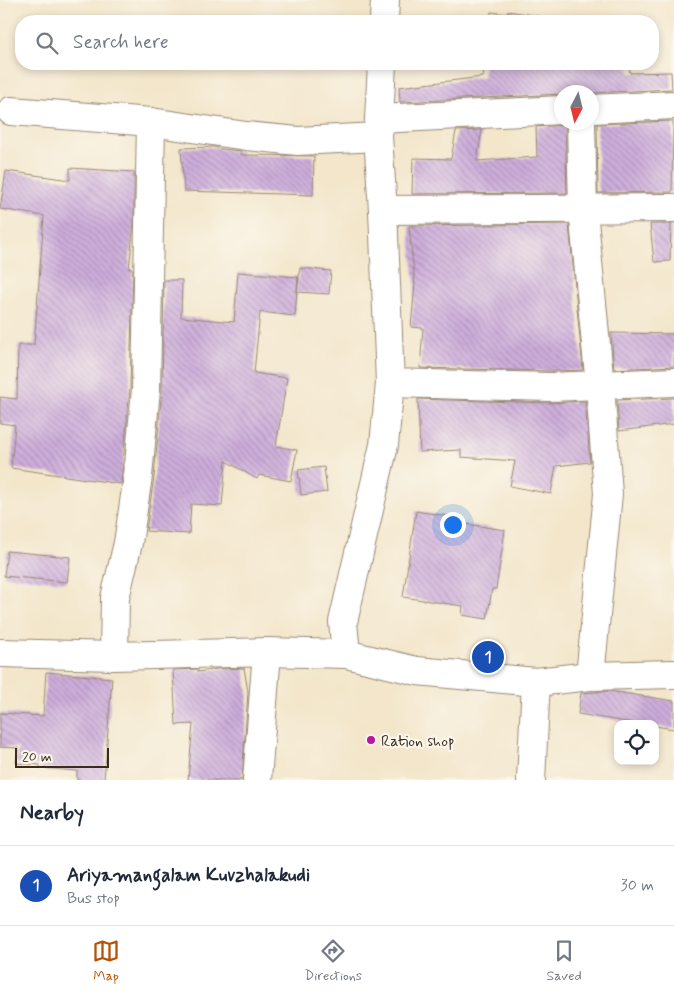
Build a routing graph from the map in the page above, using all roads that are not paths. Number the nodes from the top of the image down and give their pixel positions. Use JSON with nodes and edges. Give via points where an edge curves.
{"nodes":[{"id":1,"x":384,"y":0,"type":"edge"},
{"id":2,"x":384,"y":15,"type":"edge"},
{"id":3,"x":382,"y":70,"type":"edge"},
{"id":4,"x":674,"y":105,"type":"edge"},
{"id":5,"x":599,"y":109,"type":"edge"},
{"id":6,"x":11,"y":111,"type":"dead end"},
{"id":7,"x":554,"y":111,"type":"edge"},
{"id":8,"x":152,"y":122,"type":"junction"},
{"id":9,"x":378,"y":128,"type":"junction"},
{"id":10,"x":581,"y":130,"type":"edge"},
{"id":11,"x":674,"y":208,"type":"edge"},
{"id":12,"x":383,"y":210,"type":"junction"},
{"id":13,"x":583,"y":210,"type":"junction"},
{"id":14,"x":674,"y":382,"type":"edge"},
{"id":15,"x":390,"y":383,"type":"junction"},
{"id":16,"x":600,"y":386,"type":"junction"},
{"id":17,"x":114,"y":645,"type":"junction"},
{"id":18,"x":267,"y":652,"type":"junction"},
{"id":19,"x":0,"y":653,"type":"edge"},
{"id":20,"x":346,"y":654,"type":"junction"},
{"id":21,"x":674,"y":674,"type":"edge"},
{"id":22,"x":590,"y":676,"type":"junction"},
{"id":23,"x":536,"y":682,"type":"junction"},
{"id":24,"x":257,"y":780,"type":"edge"},
{"id":25,"x":531,"y":780,"type":"edge"}],
"edges":[{"from":1,"to":2,"type":"street"},
{"from":3,"to":9,"type":"street"},
{"from":4,"to":5,"type":"street"},
{"from":6,"to":8,"type":"street"},
{"from":7,"to":9,"type":"street"},
{"from":8,"to":9,"type":"street","via":[[298,141],[345,139]]},
{"from":8,"to":17,"type":"street","via":[[146,389],[138,476],[115,598]]},
{"from":9,"to":12,"type":"street"},
{"from":10,"to":13,"type":"street"},
{"from":11,"to":13,"type":"street"},
{"from":12,"to":13,"type":"street"},
{"from":12,"to":15,"type":"street"},
{"from":13,"to":16,"type":"street"},
{"from":14,"to":16,"type":"street"},
{"from":15,"to":16,"type":"street"},
{"from":15,"to":20,"type":"street","via":[[384,445],[343,622]]},
{"from":16,"to":22,"type":"street","via":[[608,494]]},
{"from":17,"to":18,"type":"street"},
{"from":17,"to":19,"type":"street"},
{"from":18,"to":20,"type":"street"},
{"from":18,"to":24,"type":"street"},
{"from":20,"to":23,"type":"street","via":[[417,671]]},
{"from":21,"to":22,"type":"street"},
{"from":22,"to":23,"type":"street"},
{"from":23,"to":25,"type":"street"}]}
